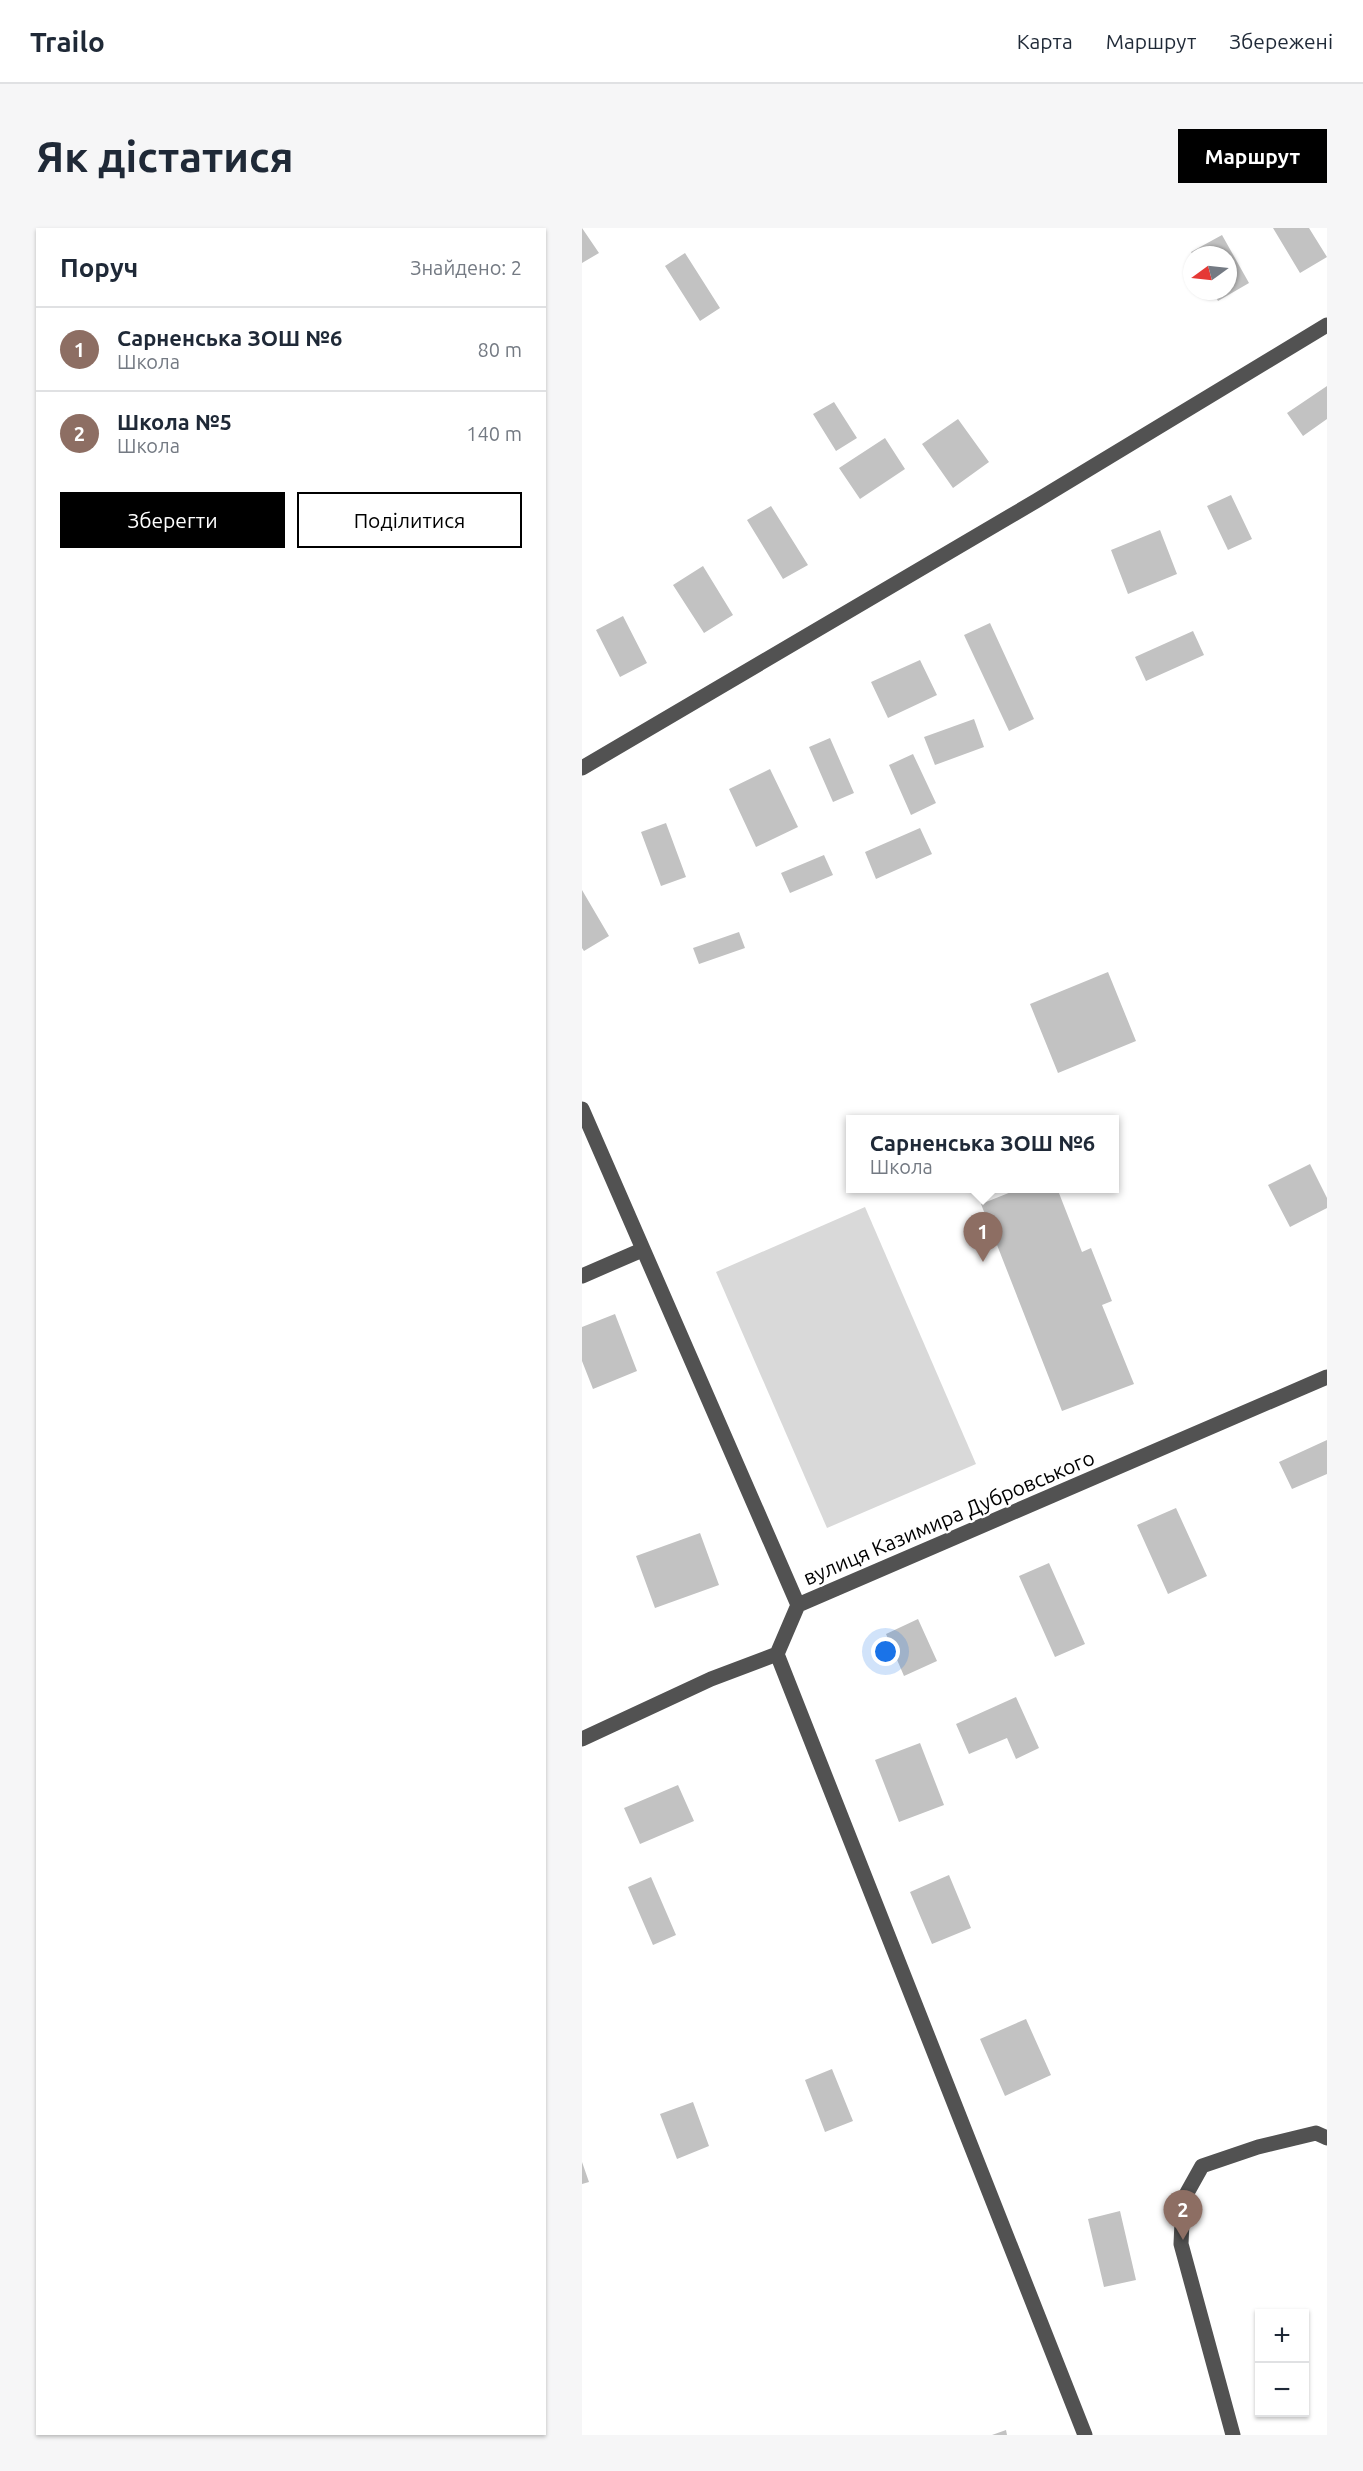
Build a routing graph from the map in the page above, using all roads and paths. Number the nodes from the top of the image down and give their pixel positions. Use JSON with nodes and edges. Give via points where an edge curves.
{"nodes":[{"id":1,"x":1327,"y":325,"type":"edge"},
{"id":2,"x":582,"y":768,"type":"edge"},
{"id":3,"x":582,"y":1109,"type":"edge"},
{"id":4,"x":642,"y":1250,"type":"junction"},
{"id":5,"x":582,"y":1276,"type":"edge"},
{"id":6,"x":1327,"y":1377,"type":"edge"},
{"id":7,"x":798,"y":1605,"type":"junction"},
{"id":8,"x":777,"y":1654,"type":"junction"},
{"id":9,"x":582,"y":1739,"type":"edge"},
{"id":10,"x":1327,"y":2138,"type":"edge"},
{"id":11,"x":1085,"y":2435,"type":"edge"},
{"id":12,"x":1233,"y":2435,"type":"edge"}],
"edges":[{"from":1,"to":2,"type":"street"},
{"from":3,"to":4,"type":"street"},
{"from":4,"to":5,"type":"street"},
{"from":4,"to":7,"type":"street"},
{"from":6,"to":7,"type":"street","name":"вулиця Казимира Дубровського"},
{"from":7,"to":8,"type":"street","name":"вулиця Казимира Дубровського"},
{"from":8,"to":9,"type":"street","via":[[711,1679]]},
{"from":8,"to":11,"type":"street"},
{"from":10,"to":12,"type":"street","via":[[1316,2133],[1258,2146],[1202,2166],[1183,2200],[1182,2244]]}]}
